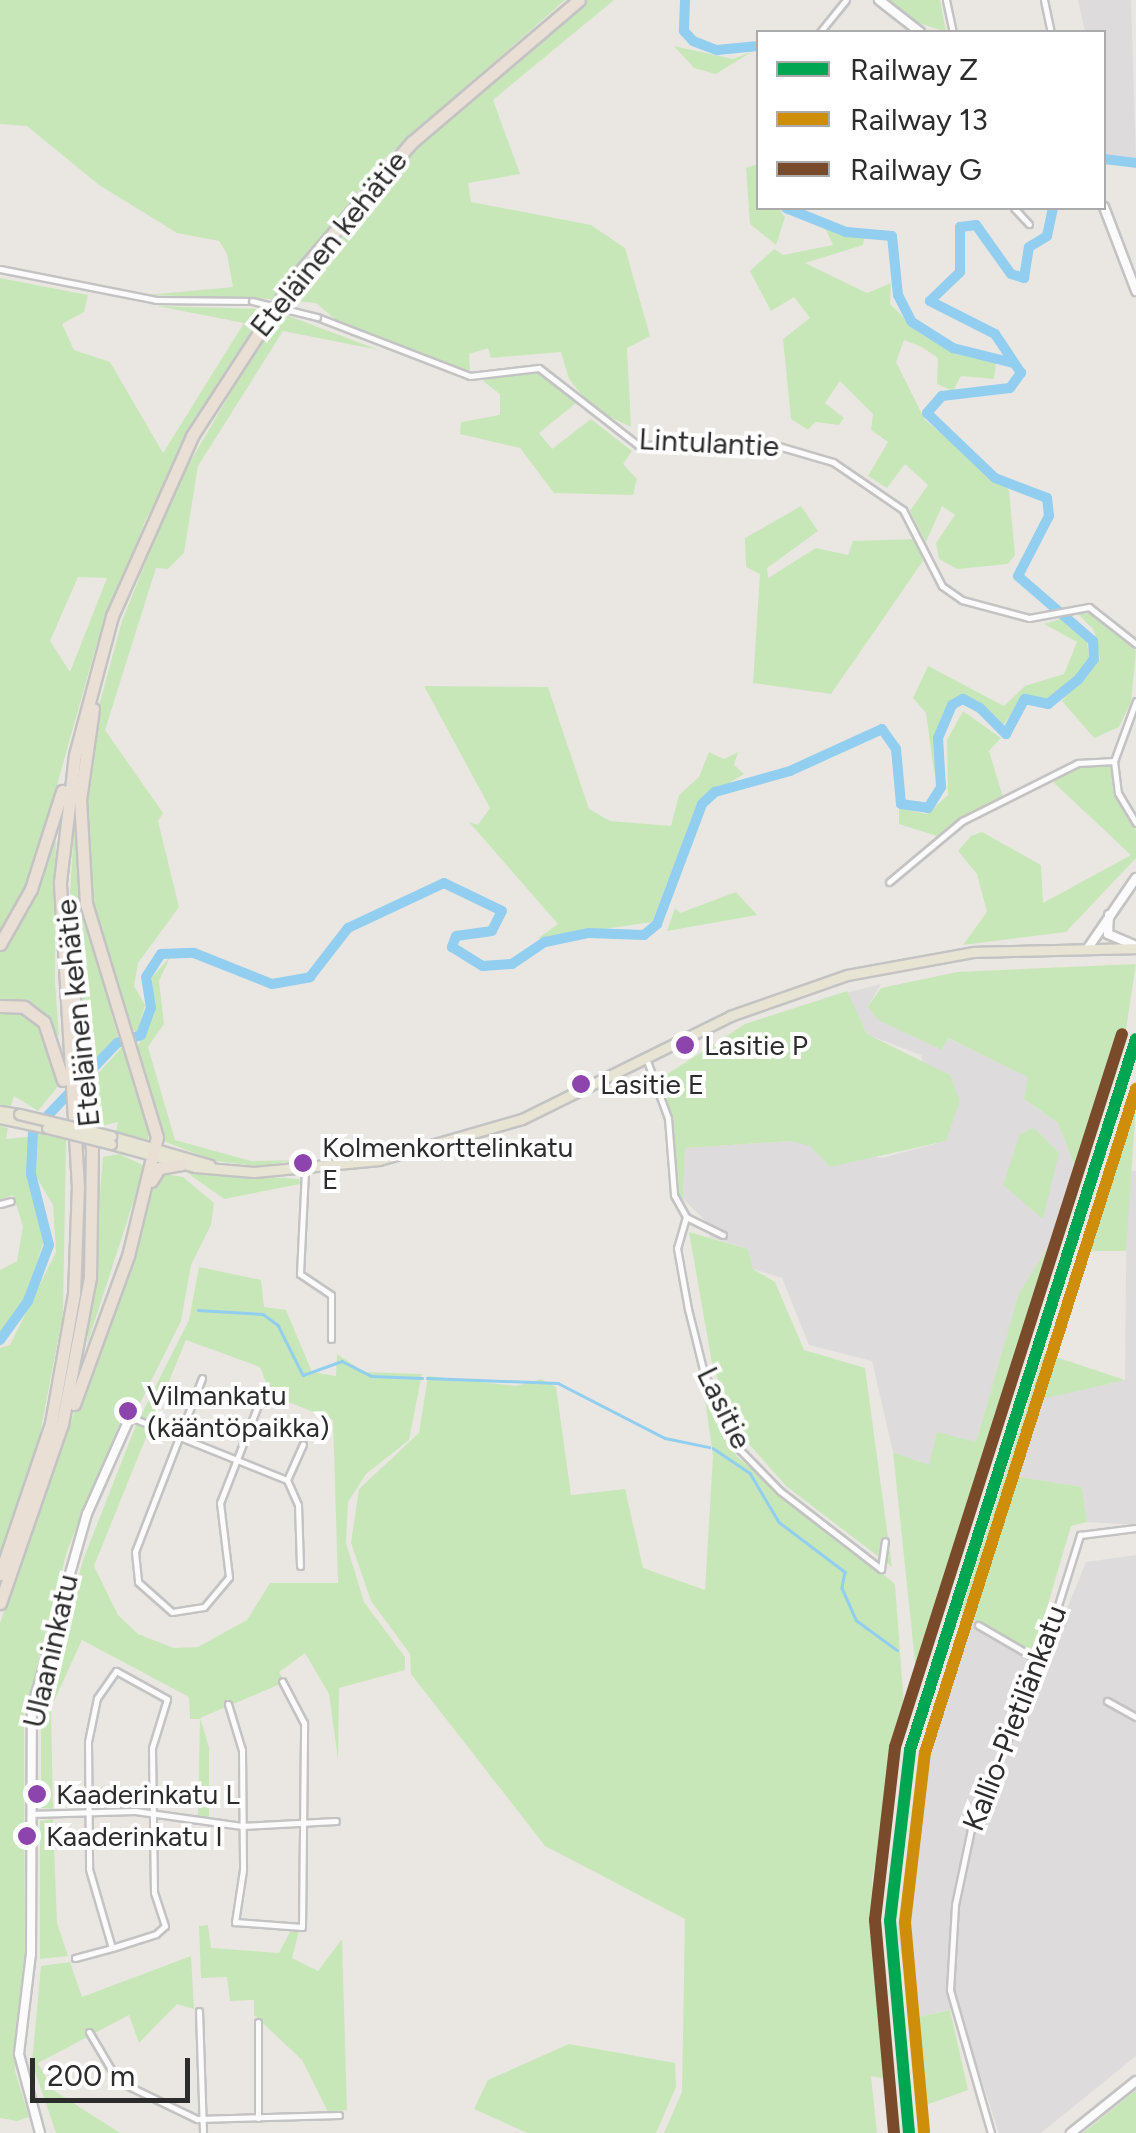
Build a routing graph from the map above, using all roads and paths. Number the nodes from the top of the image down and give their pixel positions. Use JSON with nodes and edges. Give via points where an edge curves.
{"nodes":[{"id":1,"x":579,"y":0,"type":"edge"},
{"id":2,"x":846,"y":0,"type":"edge"},
{"id":3,"x":879,"y":0,"type":"edge"},
{"id":4,"x":946,"y":0,"type":"edge"},
{"id":5,"x":1044,"y":0,"type":"edge"},
{"id":6,"x":822,"y":30,"type":"edge"},
{"id":7,"x":917,"y":30,"type":"edge"},
{"id":8,"x":953,"y":30,"type":"edge"},
{"id":9,"x":1050,"y":30,"type":"edge"},
{"id":10,"x":1016,"y":210,"type":"edge"},
{"id":11,"x":1105,"y":210,"type":"edge"},
{"id":12,"x":1029,"y":224,"type":"dead end"},
{"id":13,"x":0,"y":269,"type":"edge"},
{"id":14,"x":1136,"y":291,"type":"edge"},
{"id":15,"x":1136,"y":644,"type":"edge"},
{"id":16,"x":100,"y":662,"type":"junction"},
{"id":17,"x":1136,"y":701,"type":"edge"},
{"id":18,"x":1114,"y":761,"type":"junction"},
{"id":19,"x":1136,"y":823,"type":"edge"},
{"id":20,"x":1136,"y":878,"type":"edge"},
{"id":21,"x":889,"y":882,"type":"dead end"},
{"id":22,"x":1113,"y":907,"type":"junction"},
{"id":23,"x":1106,"y":923,"type":"junction"},
{"id":24,"x":0,"y":944,"type":"edge"},
{"id":25,"x":1136,"y":947,"type":"edge"},
{"id":26,"x":1093,"y":948,"type":"junction"},
{"id":27,"x":0,"y":1006,"type":"edge"},
{"id":28,"x":646,"y":1058,"type":"junction"},
{"id":29,"x":66,"y":1075,"type":"junction"},
{"id":30,"x":0,"y":1114,"type":"edge"},
{"id":31,"x":155,"y":1153,"type":"junction"},
{"id":32,"x":182,"y":1164,"type":"junction"},
{"id":33,"x":228,"y":1170,"type":"junction"},
{"id":34,"x":305,"y":1171,"type":"junction"},
{"id":35,"x":145,"y":1194,"type":"junction"},
{"id":36,"x":11,"y":1201,"type":"dead end"},
{"id":37,"x":0,"y":1204,"type":"edge"},
{"id":38,"x":686,"y":1217,"type":"junction"},
{"id":39,"x":722,"y":1234,"type":"dead end"},
{"id":40,"x":331,"y":1338,"type":"dead end"},
{"id":41,"x":202,"y":1378,"type":"dead end"},
{"id":42,"x":260,"y":1400,"type":"dead end"},
{"id":43,"x":130,"y":1417,"type":"joint"},
{"id":44,"x":179,"y":1436,"type":"junction"},
{"id":45,"x":302,"y":1444,"type":"dead end"},
{"id":46,"x":236,"y":1458,"type":"junction"},
{"id":47,"x":287,"y":1480,"type":"junction"},
{"id":48,"x":1136,"y":1528,"type":"edge"},
{"id":49,"x":886,"y":1541,"type":"dead end"},
{"id":50,"x":20,"y":1554,"type":"junction"},
{"id":51,"x":300,"y":1566,"type":"dead end"},
{"id":52,"x":0,"y":1574,"type":"edge"},
{"id":53,"x":0,"y":1602,"type":"edge"},
{"id":54,"x":978,"y":1625,"type":"dead end"},
{"id":55,"x":1040,"y":1661,"type":"junction"},
{"id":56,"x":282,"y":1682,"type":"dead end"},
{"id":57,"x":1107,"y":1701,"type":"dead end"},
{"id":58,"x":228,"y":1704,"type":"dead end"},
{"id":59,"x":1136,"y":1718,"type":"edge"},
{"id":60,"x":89,"y":1812,"type":"junction"},
{"id":61,"x":30,"y":1814,"type":"junction"},
{"id":62,"x":153,"y":1814,"type":"junction"},
{"id":63,"x":336,"y":1821,"type":"dead end"},
{"id":64,"x":308,"y":1822,"type":"junction"},
{"id":65,"x":242,"y":1826,"type":"junction"},
{"id":66,"x":112,"y":1948,"type":"junction"},
{"id":67,"x":75,"y":1958,"type":"dead end"},
{"id":68,"x":199,"y":2011,"type":"dead end"},
{"id":69,"x":258,"y":2022,"type":"dead end"},
{"id":70,"x":89,"y":2032,"type":"dead end"},
{"id":71,"x":1136,"y":2081,"type":"edge"},
{"id":72,"x":339,"y":2115,"type":"dead end"},
{"id":73,"x":258,"y":2118,"type":"junction"},
{"id":74,"x":203,"y":2120,"type":"junction"},
{"id":75,"x":40,"y":2133,"type":"edge"},
{"id":76,"x":203,"y":2133,"type":"edge"},
{"id":77,"x":991,"y":2133,"type":"edge"},
{"id":78,"x":1071,"y":2133,"type":"edge"}],
"edges":[{"from":1,"to":16,"type":"highway","name":"Eteläinen kehätie","via":[[493,66],[376,179],[225,380],[152,517]]},
{"from":2,"to":6,"type":"street"},
{"from":3,"to":7,"type":"street"},
{"from":4,"to":8,"type":"street"},
{"from":5,"to":9,"type":"street"},
{"from":10,"to":12,"type":"street"},
{"from":11,"to":14,"type":"street"},
{"from":13,"to":15,"type":"street","name":"Lintulantie","bridge":true,"via":[[156,300],[252,301],[317,318],[470,376],[540,368],[638,445],[768,442],[833,462],[903,510],[942,586],[997,610],[1096,610]]},
{"from":16,"to":24,"type":"highway","via":[[46,850]]},
{"from":16,"to":29,"type":"highway","name":"Eteläinen kehätie","via":[[66,811],[58,931]]},
{"from":16,"to":31,"type":"highway","via":[[85,748],[80,847],[92,932],[154,1120]]},
{"from":16,"to":50,"type":"highway","name":"Eteläinen kehätie","via":[[75,780],[64,886],[88,1101],[93,1227],[85,1314],[62,1424]]},
{"from":17,"to":18,"type":"street"},
{"from":18,"to":19,"type":"street","via":[[1118,793]]},
{"from":18,"to":21,"type":"street","via":[[1078,762],[962,822]]},
{"from":20,"to":22,"type":"street"},
{"from":22,"to":23,"type":"street"},
{"from":22,"to":26,"type":"street"},
{"from":23,"to":25,"type":"street","via":[[1116,940]]},
{"from":23,"to":26,"type":"street"},
{"from":25,"to":26,"type":"main road"},
{"from":26,"to":28,"type":"main road","via":[[974,952],[867,970],[758,1005]]},
{"from":27,"to":29,"type":"highway","via":[[24,1007],[44,1022]]},
{"from":28,"to":34,"type":"main road","via":[[466,1138]]},
{"from":28,"to":38,"type":"street","name":"Lasitie","via":[[664,1103],[670,1176]]},
{"from":29,"to":52,"type":"highway","name":"Eteläinen kehätie","via":[[76,1254],[51,1423]]},
{"from":30,"to":31,"type":"main road","bridge":true},
{"from":31,"to":32,"type":"main road"},
{"from":31,"to":33,"type":"main road"},
{"from":31,"to":35,"type":"highway"},
{"from":32,"to":33,"type":"main road"},
{"from":32,"to":35,"type":"highway","via":[[160,1168]]},
{"from":33,"to":34,"type":"main road"},
{"from":34,"to":40,"type":"street","via":[[300,1274],[331,1296]]},
{"from":35,"to":50,"type":"highway"},
{"from":36,"to":37,"type":"street"},
{"from":38,"to":39,"type":"street"},
{"from":38,"to":49,"type":"street","name":"Lasitie","via":[[677,1248],[688,1309],[704,1373],[740,1450],[780,1492],[881,1569]]},
{"from":41,"to":44,"type":"street"},
{"from":42,"to":46,"type":"street"},
{"from":43,"to":44,"type":"street"},
{"from":43,"to":61,"type":"street","name":"Ulaaninkatu","via":[[87,1514],[32,1708]]},
{"from":44,"to":46,"type":"street"},
{"from":44,"to":46,"type":"street","via":[[134,1563],[149,1598],[172,1612],[204,1608],[229,1577],[219,1514]]},
{"from":45,"to":47,"type":"street"},
{"from":46,"to":47,"type":"street"},
{"from":47,"to":51,"type":"street","via":[[298,1505]]},
{"from":48,"to":55,"type":"street","name":"Kallio-Pietilänkatu","via":[[1080,1535]]},
{"from":50,"to":53,"type":"highway","name":"Eteläinen kehätie"},
{"from":54,"to":55,"type":"street"},
{"from":55,"to":77,"type":"street","name":"Kallio-Pietilänkatu","via":[[980,1799],[951,1943],[957,2025]]},
{"from":56,"to":64,"type":"street","via":[[304,1724]]},
{"from":57,"to":59,"type":"street"},
{"from":58,"to":65,"type":"street","via":[[242,1750]]},
{"from":60,"to":61,"type":"street"},
{"from":60,"to":62,"type":"street"},
{"from":60,"to":62,"type":"street","via":[[90,1719],[112,1672],[167,1699],[152,1737]]},
{"from":60,"to":66,"type":"street","via":[[92,1890]]},
{"from":61,"to":75,"type":"street","name":"Ulaaninkatu","via":[[31,1954],[19,2054]]},
{"from":62,"to":65,"type":"street"},
{"from":62,"to":66,"type":"street","via":[[154,1893],[165,1926]]},
{"from":63,"to":64,"type":"street"},
{"from":64,"to":65,"type":"street"},
{"from":64,"to":65,"type":"street","via":[[302,1927],[234,1922]]},
{"from":66,"to":67,"type":"street"},
{"from":68,"to":74,"type":"street"},
{"from":69,"to":73,"type":"street"},
{"from":70,"to":74,"type":"street","via":[[118,2082]]},
{"from":71,"to":78,"type":"street"},
{"from":72,"to":73,"type":"street"},
{"from":73,"to":74,"type":"street"},
{"from":74,"to":76,"type":"street"}]}
